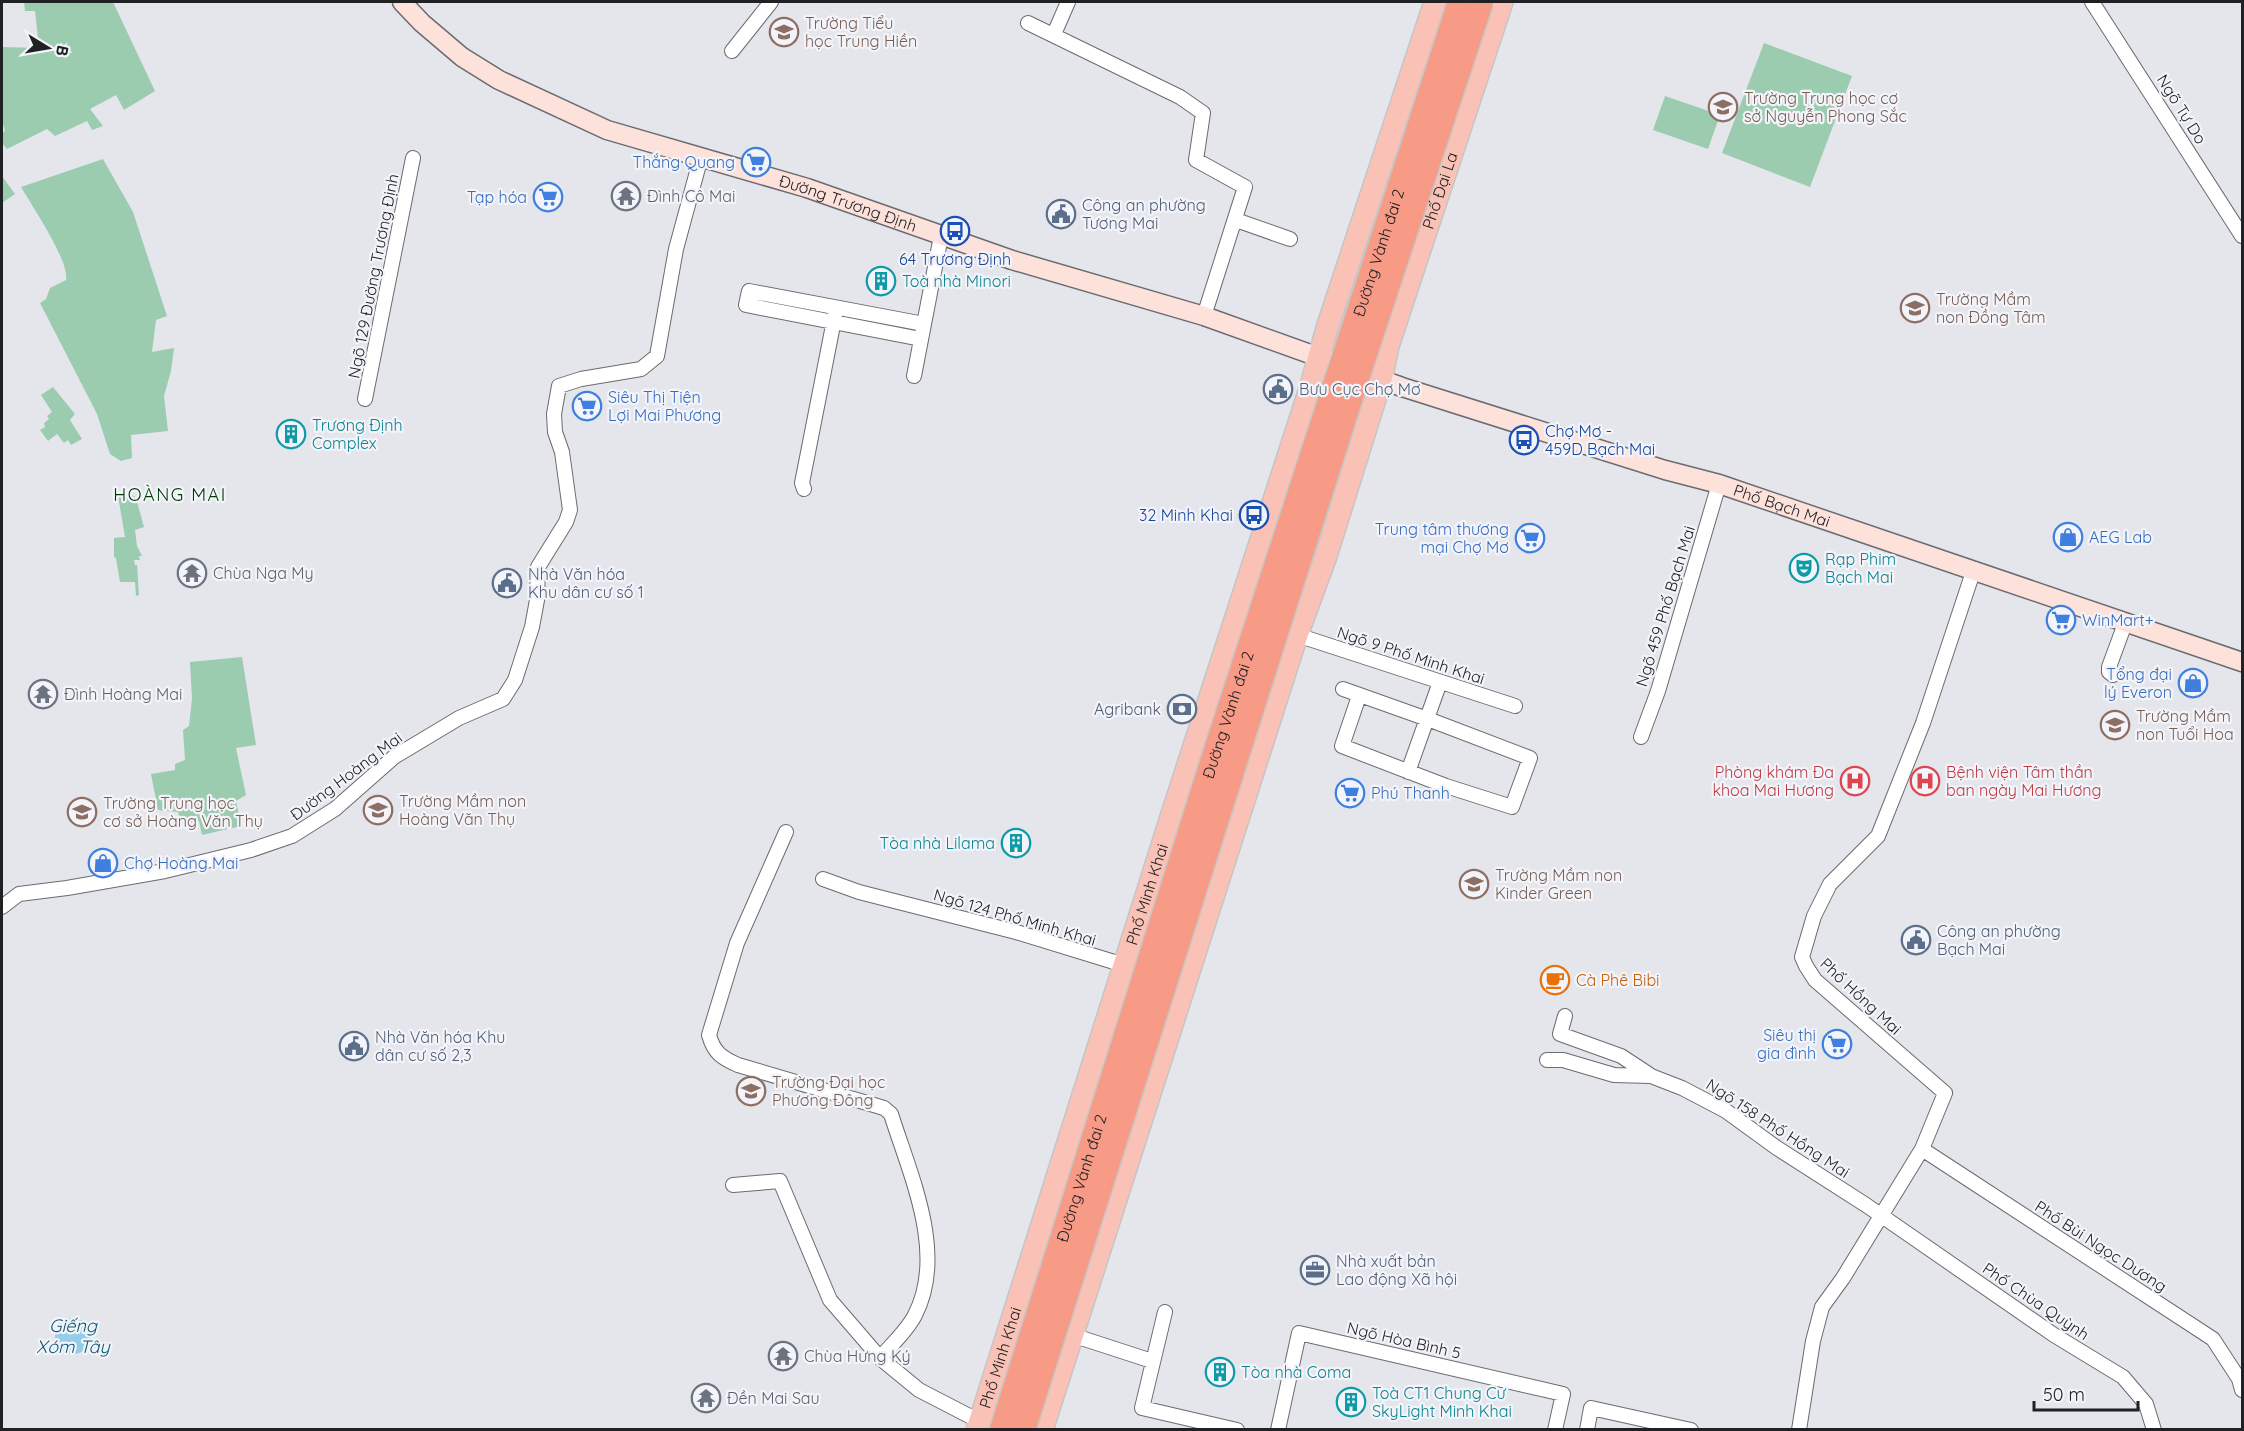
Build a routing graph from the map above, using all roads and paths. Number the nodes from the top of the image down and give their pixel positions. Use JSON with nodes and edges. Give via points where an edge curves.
{"nodes":[{"id":1,"x":402,"y":2,"type":"edge"},
{"id":2,"x":771,"y":2,"type":"edge"},
{"id":3,"x":1068,"y":2,"type":"edge"},
{"id":4,"x":1435,"y":2,"type":"edge"},
{"id":5,"x":1460,"y":2,"type":"edge"},
{"id":6,"x":1481,"y":2,"type":"edge"},
{"id":7,"x":1502,"y":2,"type":"edge"},
{"id":8,"x":2092,"y":2,"type":"edge"},
{"id":9,"x":1028,"y":23,"type":"dead end"},
{"id":10,"x":1053,"y":34,"type":"junction"},
{"id":11,"x":732,"y":51,"type":"dead end"},
{"id":12,"x":701,"y":157,"type":"junction"},
{"id":13,"x":413,"y":158,"type":"dead end"},
{"id":14,"x":1370,"y":198,"type":"junction"},
{"id":15,"x":1431,"y":215,"type":"junction"},
{"id":16,"x":1236,"y":220,"type":"junction"},
{"id":17,"x":941,"y":236,"type":"junction"},
{"id":18,"x":2242,"y":236,"type":"edge"},
{"id":19,"x":1290,"y":238,"type":"dead end"},
{"id":20,"x":836,"y":307,"type":"junction"},
{"id":21,"x":1204,"y":316,"type":"junction"},
{"id":22,"x":834,"y":322,"type":"junction"},
{"id":23,"x":924,"y":324,"type":"junction"},
{"id":24,"x":921,"y":339,"type":"junction"},
{"id":25,"x":1319,"y":357,"type":"junction"},
{"id":26,"x":914,"y":376,"type":"dead end"},
{"id":27,"x":1381,"y":380,"type":"junction"},
{"id":28,"x":365,"y":399,"type":"dead end"},
{"id":29,"x":1719,"y":484,"type":"junction"},
{"id":30,"x":804,"y":489,"type":"dead end"},
{"id":31,"x":1974,"y":569,"type":"junction"},
{"id":32,"x":2126,"y":621,"type":"junction"},
{"id":33,"x":1297,"y":635,"type":"junction"},
{"id":34,"x":2242,"y":662,"type":"edge"},
{"id":35,"x":2113,"y":675,"type":"dead end"},
{"id":36,"x":1440,"y":682,"type":"junction"},
{"id":37,"x":1343,"y":689,"type":"dead end"},
{"id":38,"x":1359,"y":696,"type":"junction"},
{"id":39,"x":1515,"y":706,"type":"dead end"},
{"id":40,"x":1427,"y":719,"type":"junction"},
{"id":41,"x":1641,"y":737,"type":"dead end"},
{"id":42,"x":1408,"y":772,"type":"junction"},
{"id":43,"x":786,"y":832,"type":"dead end"},
{"id":44,"x":823,"y":879,"type":"dead end"},
{"id":45,"x":2,"y":907,"type":"edge"},
{"id":46,"x":1124,"y":965,"type":"junction"},
{"id":47,"x":1565,"y":1016,"type":"dead end"},
{"id":48,"x":1547,"y":1060,"type":"dead end"},
{"id":49,"x":1651,"y":1076,"type":"junction"},
{"id":50,"x":1922,"y":1149,"type":"junction"},
{"id":51,"x":1065,"y":1155,"type":"junction"},
{"id":52,"x":1124,"y":1172,"type":"junction"},
{"id":53,"x":733,"y":1185,"type":"dead end"},
{"id":54,"x":1881,"y":1215,"type":"junction"},
{"id":55,"x":1032,"y":1256,"type":"junction"},
{"id":56,"x":1092,"y":1274,"type":"junction"},
{"id":57,"x":1165,"y":1312,"type":"dead end"},
{"id":58,"x":1072,"y":1335,"type":"junction"},
{"id":59,"x":880,"y":1358,"type":"junction"},
{"id":60,"x":1152,"y":1361,"type":"junction"},
{"id":61,"x":2242,"y":1390,"type":"edge"},
{"id":62,"x":1631,"y":1423,"type":"edge"},
{"id":63,"x":978,"y":1425,"type":"edge"},
{"id":64,"x":1686,"y":1429,"type":"edge"},
{"id":65,"x":1002,"y":1430,"type":"edge"},
{"id":66,"x":1023,"y":1430,"type":"edge"},
{"id":67,"x":1042,"y":1430,"type":"edge"},
{"id":68,"x":1237,"y":1430,"type":"edge"},
{"id":69,"x":1278,"y":1430,"type":"edge"},
{"id":70,"x":1555,"y":1430,"type":"edge"},
{"id":71,"x":1587,"y":1430,"type":"edge"},
{"id":72,"x":1798,"y":1430,"type":"edge"},
{"id":73,"x":2154,"y":1430,"type":"edge"}],
"edges":[{"from":1,"to":12,"type":"main road","name":"Đường Trương Định","via":[[462,57],[499,80],[607,130]]},
{"from":2,"to":11,"type":"street"},
{"from":3,"to":10,"type":"street"},
{"from":4,"to":14,"type":"main road"},
{"from":5,"to":65,"type":"highway","name":"Đường Vành đai 2","bridge":true,"via":[[1215,755]]},
{"from":6,"to":66,"type":"highway","name":"Đường Vành đai 2","bridge":true,"via":[[1339,432]]},
{"from":7,"to":15,"type":"main road","name":"Phố Đại La"},
{"from":8,"to":18,"type":"street","name":"Ngõ Tự Do"},
{"from":9,"to":10,"type":"street"},
{"from":10,"to":16,"type":"street","via":[[1180,97],[1203,113],[1196,160],[1245,187]]},
{"from":12,"to":17,"type":"main road","name":"Đường Trương Định","via":[[807,188]]},
{"from":12,"to":45,"type":"street","name":"Đường Hoàng Mai","via":[[676,249],[657,356],[640,369],[558,386],[555,432],[562,452],[570,510],[538,567],[532,627],[515,680],[503,699],[459,718],[394,757],[335,809],[292,836],[165,871],[19,894]]},
{"from":13,"to":28,"type":"street","name":"Ngõ 129 Đường Trương Định"},
{"from":14,"to":15,"type":"main road"},
{"from":14,"to":25,"type":"main road"},
{"from":15,"to":27,"type":"main road","name":"Phố Đại La","via":[[1388,346]]},
{"from":16,"to":19,"type":"street"},
{"from":16,"to":21,"type":"street"},
{"from":17,"to":21,"type":"main road","name":"Đường Trương Định"},
{"from":17,"to":23,"type":"street"},
{"from":20,"to":22,"type":"street"},
{"from":20,"to":22,"type":"street","via":[[749,291],[746,305]]},
{"from":20,"to":23,"type":"street"},
{"from":21,"to":25,"type":"main road","name":"Đường Trương Định"},
{"from":22,"to":24,"type":"street"},
{"from":22,"to":30,"type":"street","via":[[802,483]]},
{"from":23,"to":24,"type":"street"},
{"from":24,"to":26,"type":"street"},
{"from":25,"to":27,"type":"main road","name":"Phố Bạch Mai"},
{"from":25,"to":46,"type":"main road","name":"Phố Minh Khai"},
{"from":27,"to":29,"type":"main road","name":"Phố Bạch Mai"},
{"from":27,"to":33,"type":"main road"},
{"from":29,"to":31,"type":"main road","name":"Phố Bạch Mai"},
{"from":29,"to":41,"type":"street","name":"Ngõ 459 Phố Bạch Mai"},
{"from":31,"to":32,"type":"main road","name":"Phố Bạch Mai"},
{"from":31,"to":50,"type":"street","name":"Phố Hồng Mai","via":[[1923,723],[1878,836],[1830,884],[1814,916],[1802,957],[1815,980],[1946,1093]]},
{"from":32,"to":34,"type":"main road","name":"Phố Bạch Mai"},
{"from":32,"to":35,"type":"street","via":[[2109,667]]},
{"from":33,"to":36,"type":"street","name":"Ngõ 9 Phố Minh Khai"},
{"from":33,"to":52,"type":"main road"},
{"from":36,"to":39,"type":"street","name":"Ngõ 9 Phố Minh Khai"},
{"from":36,"to":40,"type":"street"},
{"from":37,"to":38,"type":"street"},
{"from":38,"to":40,"type":"street"},
{"from":38,"to":42,"type":"street","via":[[1342,746]]},
{"from":40,"to":42,"type":"street"},
{"from":40,"to":42,"type":"street","via":[[1530,758],[1512,807]]},
{"from":43,"to":59,"type":"street","via":[[737,943],[709,1035],[713,1049],[738,1065],[884,1108],[891,1114],[923,1220],[928,1270],[914,1317]]},
{"from":44,"to":46,"type":"street","name":"Ngõ 124 Phố Minh Khai"},
{"from":46,"to":51,"type":"main road","name":"Phố Minh Khai"},
{"from":47,"to":49,"type":"street","via":[[1560,1034],[1621,1056]]},
{"from":48,"to":49,"type":"street","name":"Ngõ 158 Phố Hồng Mai","via":[[1563,1060],[1614,1075]]},
{"from":49,"to":54,"type":"street","name":"Ngõ 158 Phố Hồng Mai","via":[[1726,1111]]},
{"from":50,"to":54,"type":"street","name":"Phố Hồng Mai"},
{"from":50,"to":61,"type":"street","name":"Phố Bùi Ngọc Dương","via":[[2213,1339]]},
{"from":51,"to":52,"type":"main road","via":[[1071,1170],[1088,1183],[1111,1184]]},
{"from":51,"to":55,"type":"main road","name":"Phố Minh Khai"},
{"from":52,"to":56,"type":"main road"},
{"from":53,"to":59,"type":"street","via":[[780,1181],[830,1300]]},
{"from":54,"to":72,"type":"street","name":"Phố Hồng Mai","via":[[1822,1307]]},
{"from":54,"to":73,"type":"street","name":"Phố Chùa Quỳnh","via":[[2054,1335],[2123,1377],[2146,1404]]},
{"from":55,"to":56,"type":"main road","via":[[1050,1244],[1073,1244],[1086,1255]]},
{"from":55,"to":63,"type":"main road","name":"Phố Minh Khai"},
{"from":56,"to":58,"type":"main road"},
{"from":57,"to":60,"type":"street"},
{"from":58,"to":60,"type":"street"},
{"from":58,"to":67,"type":"main road"},
{"from":59,"to":63,"type":"street","via":[[919,1390]]},
{"from":60,"to":68,"type":"street","via":[[1142,1408]]},
{"from":62,"to":64,"type":"street"},
{"from":62,"to":71,"type":"street","via":[[1592,1408]]},
{"from":69,"to":70,"type":"street","name":"Ngõ Hòa Bình 5","via":[[1299,1333],[1563,1394]]}]}
